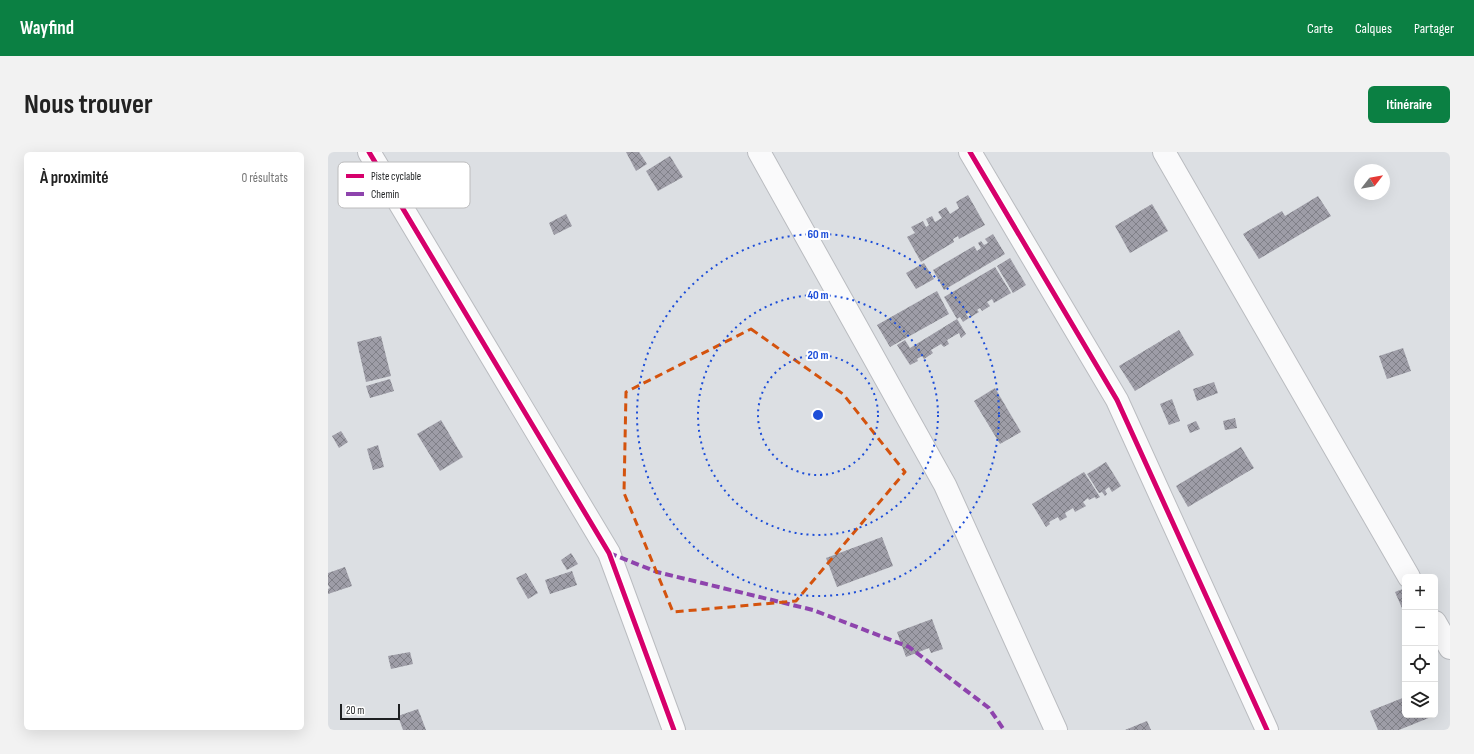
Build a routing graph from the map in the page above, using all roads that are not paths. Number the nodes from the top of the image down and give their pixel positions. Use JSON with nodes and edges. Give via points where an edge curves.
{"nodes":[{"id":1,"x":369,"y":152,"type":"edge"},
{"id":2,"x":759,"y":152,"type":"edge"},
{"id":3,"x":970,"y":152,"type":"edge"},
{"id":4,"x":1164,"y":152,"type":"edge"},
{"id":5,"x":375,"y":162,"type":"edge"},
{"id":6,"x":403,"y":208,"type":"edge"},
{"id":7,"x":1407,"y":574,"type":"edge"},
{"id":8,"x":1438,"y":627,"type":"edge"},
{"id":9,"x":1450,"y":648,"type":"edge"},
{"id":10,"x":674,"y":730,"type":"edge"},
{"id":11,"x":1056,"y":730,"type":"edge"},
{"id":12,"x":1267,"y":730,"type":"edge"}],
"edges":[{"from":1,"to":5,"type":"street"},
{"from":2,"to":11,"type":"street","via":[[945,485]]},
{"from":3,"to":12,"type":"street","via":[[1118,400]]},
{"from":4,"to":7,"type":"street"},
{"from":6,"to":10,"type":"street","via":[[609,553]]},
{"from":8,"to":9,"type":"street"}]}
